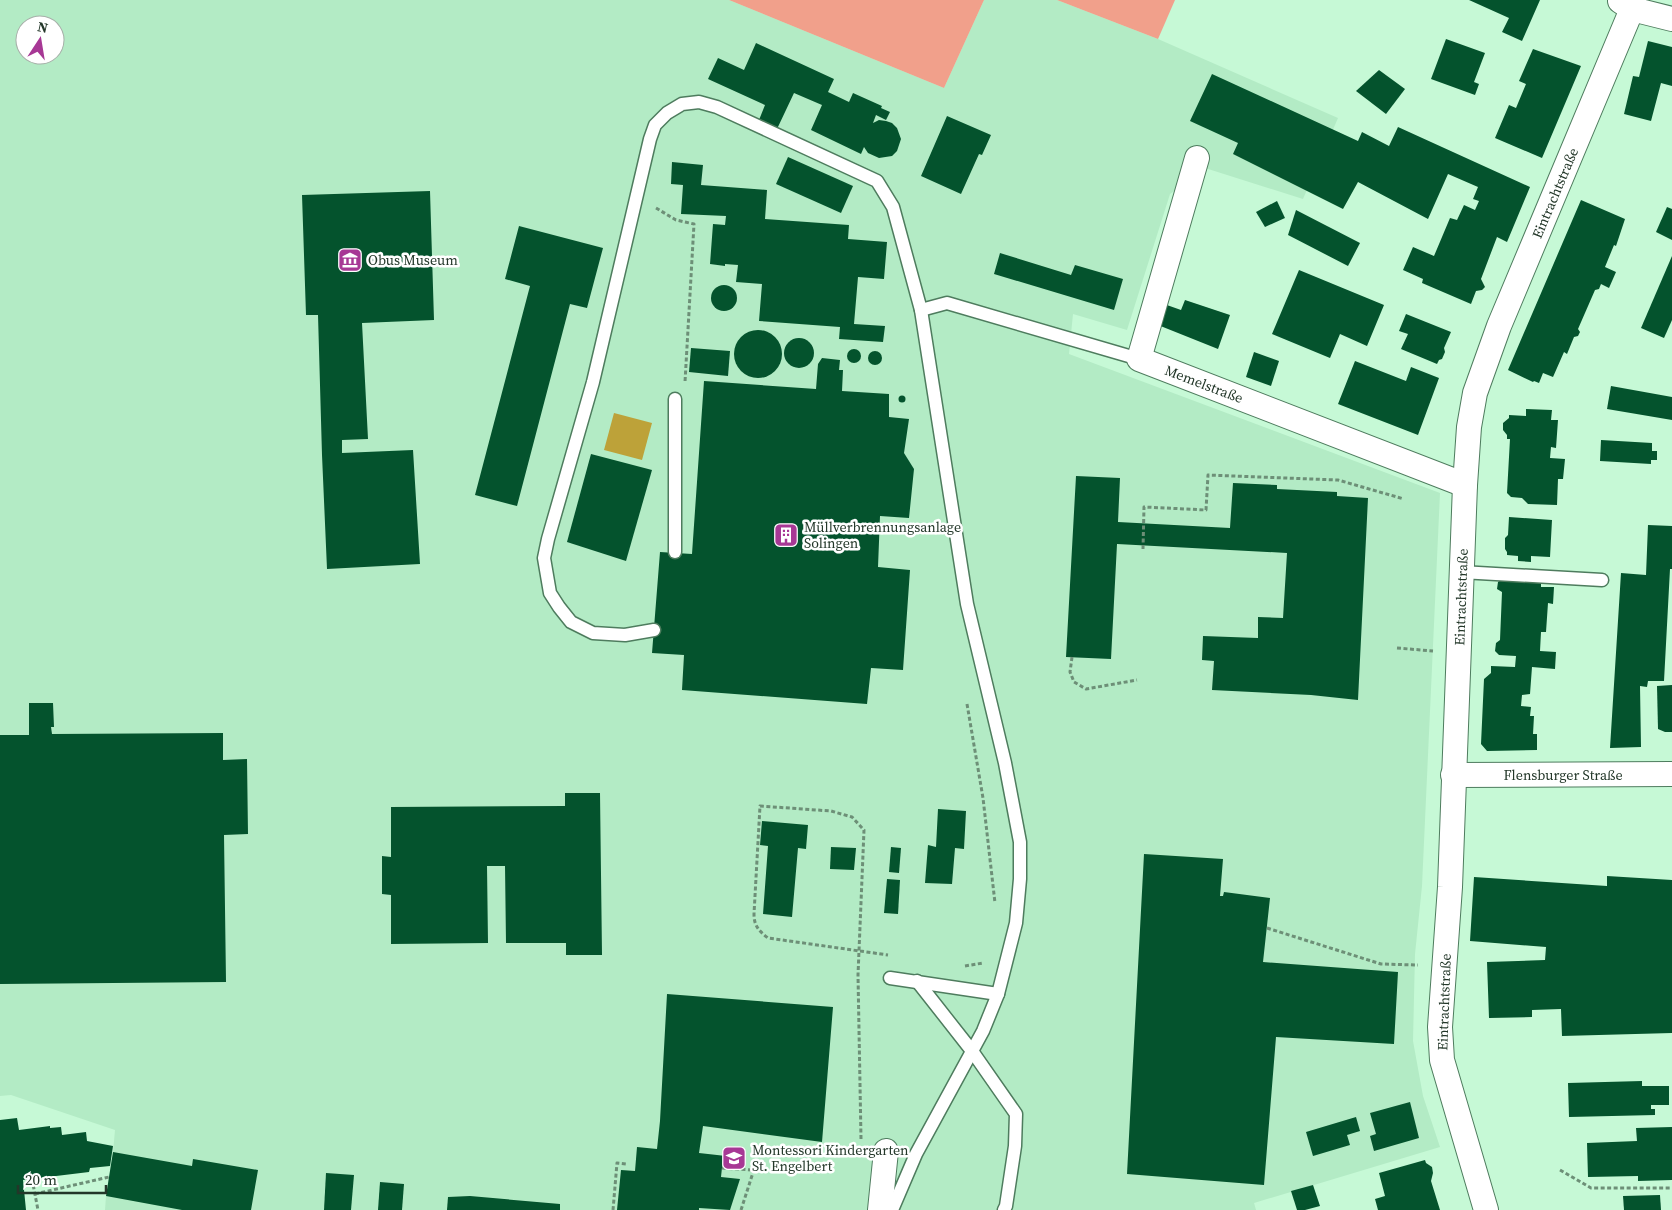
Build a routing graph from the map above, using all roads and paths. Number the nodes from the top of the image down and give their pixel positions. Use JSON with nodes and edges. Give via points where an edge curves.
{"nodes":[{"id":1,"x":1625,"y":5,"type":"edge"},
{"id":2,"x":1672,"y":19,"type":"edge"},
{"id":3,"x":1197,"y":158,"type":"dead end"},
{"id":4,"x":652,"y":204,"type":"dead end"},
{"id":5,"x":921,"y":310,"type":"junction"},
{"id":6,"x":1139,"y":359,"type":"junction"},
{"id":7,"x":685,"y":384,"type":"dead end"},
{"id":8,"x":675,"y":399,"type":"dead end"},
{"id":9,"x":1465,"y":485,"type":"junction"},
{"id":10,"x":1404,"y":499,"type":"dead end"},
{"id":11,"x":1143,"y":549,"type":"dead end"},
{"id":12,"x":675,"y":552,"type":"dead end"},
{"id":13,"x":1462,"y":572,"type":"junction"},
{"id":14,"x":1602,"y":580,"type":"dead end"},
{"id":15,"x":654,"y":630,"type":"dead end"},
{"id":16,"x":1397,"y":648,"type":"dead end"},
{"id":17,"x":1459,"y":652,"type":"junction"},
{"id":18,"x":1072,"y":657,"type":"dead end"},
{"id":19,"x":1137,"y":680,"type":"dead end"},
{"id":20,"x":966,"y":700,"type":"dead end"},
{"id":21,"x":1672,"y":774,"type":"edge"},
{"id":22,"x":1453,"y":775,"type":"junction"},
{"id":23,"x":995,"y":904,"type":"dead end"},
{"id":24,"x":1267,"y":928,"type":"dead end"},
{"id":25,"x":859,"y":950,"type":"junction"},
{"id":26,"x":892,"y":956,"type":"dead end"},
{"id":27,"x":988,"y":957,"type":"dead end"},
{"id":28,"x":1444,"y":965,"type":"junction"},
{"id":29,"x":964,"y":966,"type":"dead end"},
{"id":30,"x":890,"y":978,"type":"dead end"},
{"id":31,"x":917,"y":981,"type":"junction"},
{"id":32,"x":998,"y":994,"type":"junction"},
{"id":33,"x":972,"y":1051,"type":"junction"},
{"id":34,"x":862,"y":1148,"type":"dead end"},
{"id":35,"x":886,"y":1151,"type":"dead end"},
{"id":36,"x":756,"y":1160,"type":"dead end"},
{"id":37,"x":626,"y":1164,"type":"dead end"},
{"id":38,"x":722,"y":1168,"type":"dead end"},
{"id":39,"x":753,"y":1170,"type":"junction"},
{"id":40,"x":1560,"y":1170,"type":"dead end"},
{"id":41,"x":109,"y":1177,"type":"dead end"},
{"id":42,"x":32,"y":1178,"type":"dead end"},
{"id":43,"x":1672,"y":1188,"type":"edge"},
{"id":44,"x":35,"y":1194,"type":"junction"},
{"id":45,"x":38,"y":1210,"type":"edge"},
{"id":46,"x":613,"y":1210,"type":"edge"},
{"id":47,"x":741,"y":1210,"type":"edge"},
{"id":48,"x":880,"y":1210,"type":"edge"},
{"id":49,"x":892,"y":1210,"type":"edge"},
{"id":50,"x":1004,"y":1210,"type":"edge"},
{"id":51,"x":1486,"y":1210,"type":"edge"}],
"edges":[{"from":1,"to":2,"type":"street"},
{"from":1,"to":9,"type":"street","name":"Eintrachtstraße","via":[[1475,393],[1468,427]]},
{"from":3,"to":6,"type":"street"},
{"from":4,"to":7,"type":"path","via":[[676,220],[694,224]]},
{"from":5,"to":6,"type":"lane","via":[[947,303]]},
{"from":5,"to":15,"type":"lane","via":[[893,207],[877,181],[717,107],[699,102],[682,104],[655,125],[593,382],[544,558],[550,593],[572,622],[593,633],[624,635]]},
{"from":5,"to":32,"type":"lane","via":[[968,604],[1006,763],[1020,842],[1016,923]]},
{"from":6,"to":9,"type":"street","name":"Memelstraße"},
{"from":8,"to":12,"type":"lane"},
{"from":9,"to":13,"type":"street","name":"Eintrachtstraße"},
{"from":10,"to":11,"type":"path","via":[[1338,480],[1208,475],[1206,510],[1144,507]]},
{"from":13,"to":14,"type":"lane"},
{"from":13,"to":17,"type":"street","name":"Eintrachtstraße"},
{"from":16,"to":17,"type":"path"},
{"from":17,"to":22,"type":"street","name":"Eintrachtstraße"},
{"from":18,"to":19,"type":"path","via":[[1070,672],[1074,682],[1086,688]]},
{"from":20,"to":23,"type":"path","via":[[984,798]]},
{"from":21,"to":22,"type":"street","name":"Flensburger Straße"},
{"from":22,"to":28,"type":"street","name":"Eintrachtstraße"},
{"from":24,"to":28,"type":"path","via":[[1381,964]]},
{"from":25,"to":25,"type":"path","via":[[864,830],[852,817],[831,810],[760,806],[754,914],[754,923],[759,931],[768,938]]},
{"from":25,"to":26,"type":"path"},
{"from":25,"to":34,"type":"path"},
{"from":27,"to":29,"type":"path","via":[[983,965]]},
{"from":28,"to":51,"type":"street","name":"Eintrachtstraße","via":[[1440,1027],[1442,1060]]},
{"from":30,"to":31,"type":"lane"},
{"from":31,"to":32,"type":"lane"},
{"from":31,"to":33,"type":"lane"},
{"from":32,"to":33,"type":"lane"},
{"from":33,"to":49,"type":"lane","via":[[916,1154]]},
{"from":33,"to":50,"type":"lane","via":[[1016,1114],[1015,1146]]},
{"from":35,"to":48,"type":"street"},
{"from":36,"to":39,"type":"path"},
{"from":37,"to":46,"type":"path","via":[[617,1163]]},
{"from":38,"to":39,"type":"path"},
{"from":39,"to":47,"type":"path"},
{"from":40,"to":43,"type":"path","via":[[1591,1188]]},
{"from":41,"to":44,"type":"path"},
{"from":42,"to":44,"type":"path"},
{"from":44,"to":45,"type":"path"}]}
